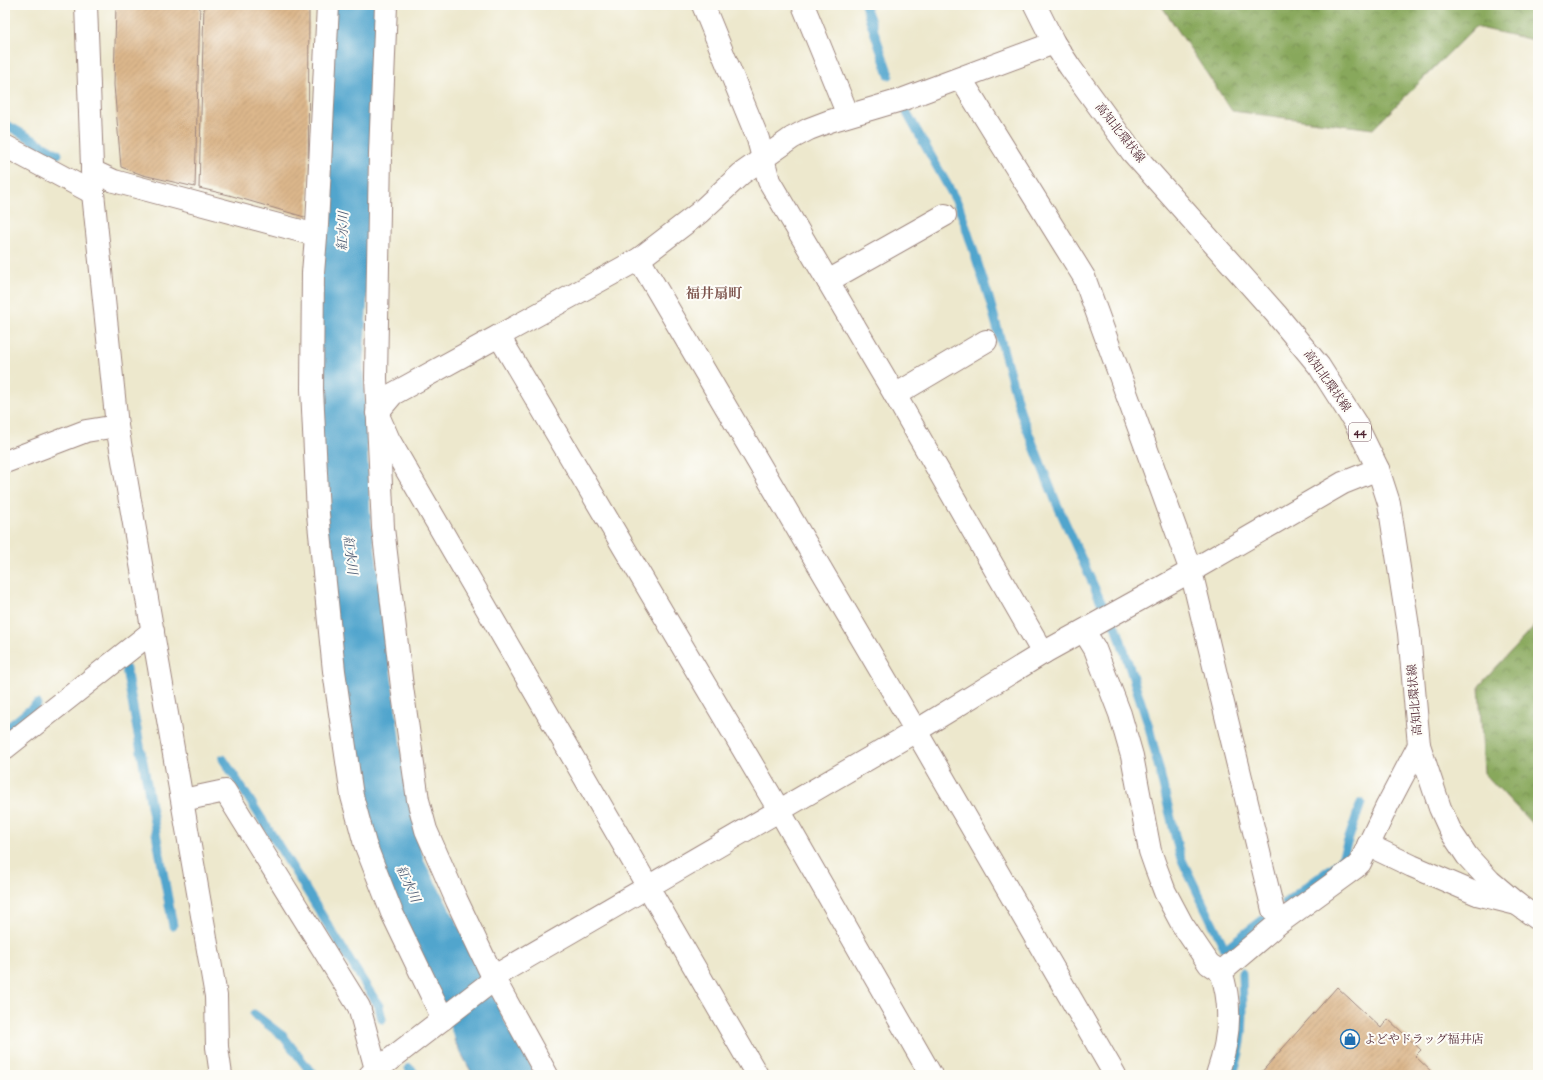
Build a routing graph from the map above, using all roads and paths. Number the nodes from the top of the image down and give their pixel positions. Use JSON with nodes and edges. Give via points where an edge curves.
{"nodes":[{"id":1,"x":86,"y":5,"type":"edge"},
{"id":2,"x":328,"y":5,"type":"edge"},
{"id":3,"x":386,"y":5,"type":"edge"},
{"id":4,"x":703,"y":5,"type":"edge"},
{"id":5,"x":803,"y":5,"type":"edge"},
{"id":6,"x":1035,"y":5,"type":"edge"},
{"id":7,"x":1054,"y":43,"type":"junction"},
{"id":8,"x":961,"y":79,"type":"junction"},
{"id":9,"x":848,"y":116,"type":"junction"},
{"id":10,"x":10,"y":152,"type":"edge"},
{"id":11,"x":762,"y":159,"type":"junction"},
{"id":12,"x":92,"y":171,"type":"junction"},
{"id":13,"x":93,"y":193,"type":"junction"},
{"id":14,"x":945,"y":215,"type":"dead end"},
{"id":15,"x":316,"y":235,"type":"junction"},
{"id":16,"x":639,"y":259,"type":"junction"},
{"id":17,"x":828,"y":281,"type":"junction"},
{"id":18,"x":499,"y":336,"type":"junction"},
{"id":19,"x":986,"y":341,"type":"dead end"},
{"id":20,"x":895,"y":396,"type":"junction"},
{"id":21,"x":377,"y":413,"type":"junction"},
{"id":22,"x":117,"y":426,"type":"junction"},
{"id":23,"x":5,"y":462,"type":"edge"},
{"id":24,"x":1378,"y":469,"type":"junction"},
{"id":25,"x":1191,"y":571,"type":"junction"},
{"id":26,"x":1090,"y":627,"type":"junction"},
{"id":27,"x":153,"y":631,"type":"junction"},
{"id":28,"x":1043,"y":653,"type":"junction"},
{"id":29,"x":916,"y":731,"type":"junction"},
{"id":30,"x":1419,"y":745,"type":"junction"},
{"id":31,"x":5,"y":748,"type":"edge"},
{"id":32,"x":182,"y":800,"type":"junction"},
{"id":33,"x":780,"y":810,"type":"junction"},
{"id":34,"x":1368,"y":845,"type":"junction"},
{"id":35,"x":648,"y":887,"type":"junction"},
{"id":36,"x":1517,"y":904,"type":"junction"},
{"id":37,"x":1273,"y":910,"type":"dead end"},
{"id":38,"x":1538,"y":919,"type":"edge"},
{"id":39,"x":1221,"y":972,"type":"junction"},
{"id":40,"x":490,"y":981,"type":"junction"},
{"id":41,"x":445,"y":1018,"type":"junction"},
{"id":42,"x":376,"y":1073,"type":"edge"},
{"id":43,"x":221,"y":1075,"type":"edge"},
{"id":44,"x":547,"y":1075,"type":"edge"},
{"id":45,"x":757,"y":1075,"type":"edge"},
{"id":46,"x":931,"y":1075,"type":"edge"},
{"id":47,"x":1115,"y":1075,"type":"edge"},
{"id":48,"x":1217,"y":1075,"type":"edge"}],
"edges":[{"from":1,"to":12,"type":"street"},
{"from":2,"to":15,"type":"street"},
{"from":3,"to":21,"type":"street","via":[[379,162]]},
{"from":4,"to":11,"type":"street","via":[[758,139]]},
{"from":5,"to":9,"type":"street"},
{"from":6,"to":7,"type":"street","name":"高知北環状線","number":"44"},
{"from":7,"to":8,"type":"street"},
{"from":7,"to":24,"type":"street","name":"高知北環状線","number":"44","via":[[1132,152],[1319,366],[1356,424]]},
{"from":8,"to":9,"type":"street"},
{"from":8,"to":25,"type":"street","via":[[1084,277]]},
{"from":9,"to":11,"type":"street","via":[[809,129]]},
{"from":10,"to":13,"type":"street"},
{"from":11,"to":16,"type":"street","via":[[741,174],[699,213]]},
{"from":11,"to":17,"type":"street","via":[[769,181]]},
{"from":12,"to":13,"type":"street"},
{"from":12,"to":15,"type":"street","via":[[114,180]]},
{"from":13,"to":22,"type":"street"},
{"from":14,"to":17,"type":"street"},
{"from":15,"to":41,"type":"street","via":[[313,273],[312,389],[318,514],[334,671],[352,796],[376,876]]},
{"from":16,"to":18,"type":"street"},
{"from":16,"to":29,"type":"street"},
{"from":17,"to":20,"type":"street"},
{"from":18,"to":21,"type":"street","via":[[393,394]]},
{"from":18,"to":33,"type":"street"},
{"from":19,"to":20,"type":"street"},
{"from":20,"to":28,"type":"street"},
{"from":21,"to":35,"type":"street","via":[[389,440]]},
{"from":21,"to":40,"type":"street","via":[[383,528],[418,800],[437,858]]},
{"from":22,"to":23,"type":"street","via":[[86,432]]},
{"from":22,"to":27,"type":"street"},
{"from":24,"to":25,"type":"street","via":[[1343,483]]},
{"from":24,"to":30,"type":"street","name":"高知北環状線","number":"44","via":[[1389,503],[1409,633]]},
{"from":25,"to":26,"type":"street"},
{"from":25,"to":37,"type":"street"},
{"from":26,"to":28,"type":"street"},
{"from":26,"to":39,"type":"street","via":[[1095,649],[1120,714],[1132,756],[1150,851],[1165,892],[1182,924],[1209,964]]},
{"from":27,"to":31,"type":"street"},
{"from":27,"to":32,"type":"street"},
{"from":28,"to":29,"type":"street"},
{"from":29,"to":33,"type":"street"},
{"from":29,"to":47,"type":"street"},
{"from":30,"to":34,"type":"street"},
{"from":30,"to":36,"type":"street","name":"高知北環状線","number":"44","via":[[1440,808],[1452,832],[1467,856],[1490,881]]},
{"from":32,"to":42,"type":"street","via":[[226,791],[358,1007]]},
{"from":32,"to":43,"type":"street","via":[[216,996],[217,1046]]},
{"from":33,"to":35,"type":"street"},
{"from":33,"to":46,"type":"street"},
{"from":34,"to":36,"type":"street","via":[[1477,894]]},
{"from":34,"to":39,"type":"street","via":[[1356,867],[1279,923]]},
{"from":35,"to":40,"type":"street"},
{"from":35,"to":45,"type":"street"},
{"from":36,"to":38,"type":"street","name":"高知北環状線","number":"44"},
{"from":39,"to":48,"type":"street","via":[[1226,988],[1228,1015],[1223,1057]]},
{"from":40,"to":41,"type":"street"},
{"from":40,"to":44,"type":"street"},
{"from":41,"to":42,"type":"street"}]}
